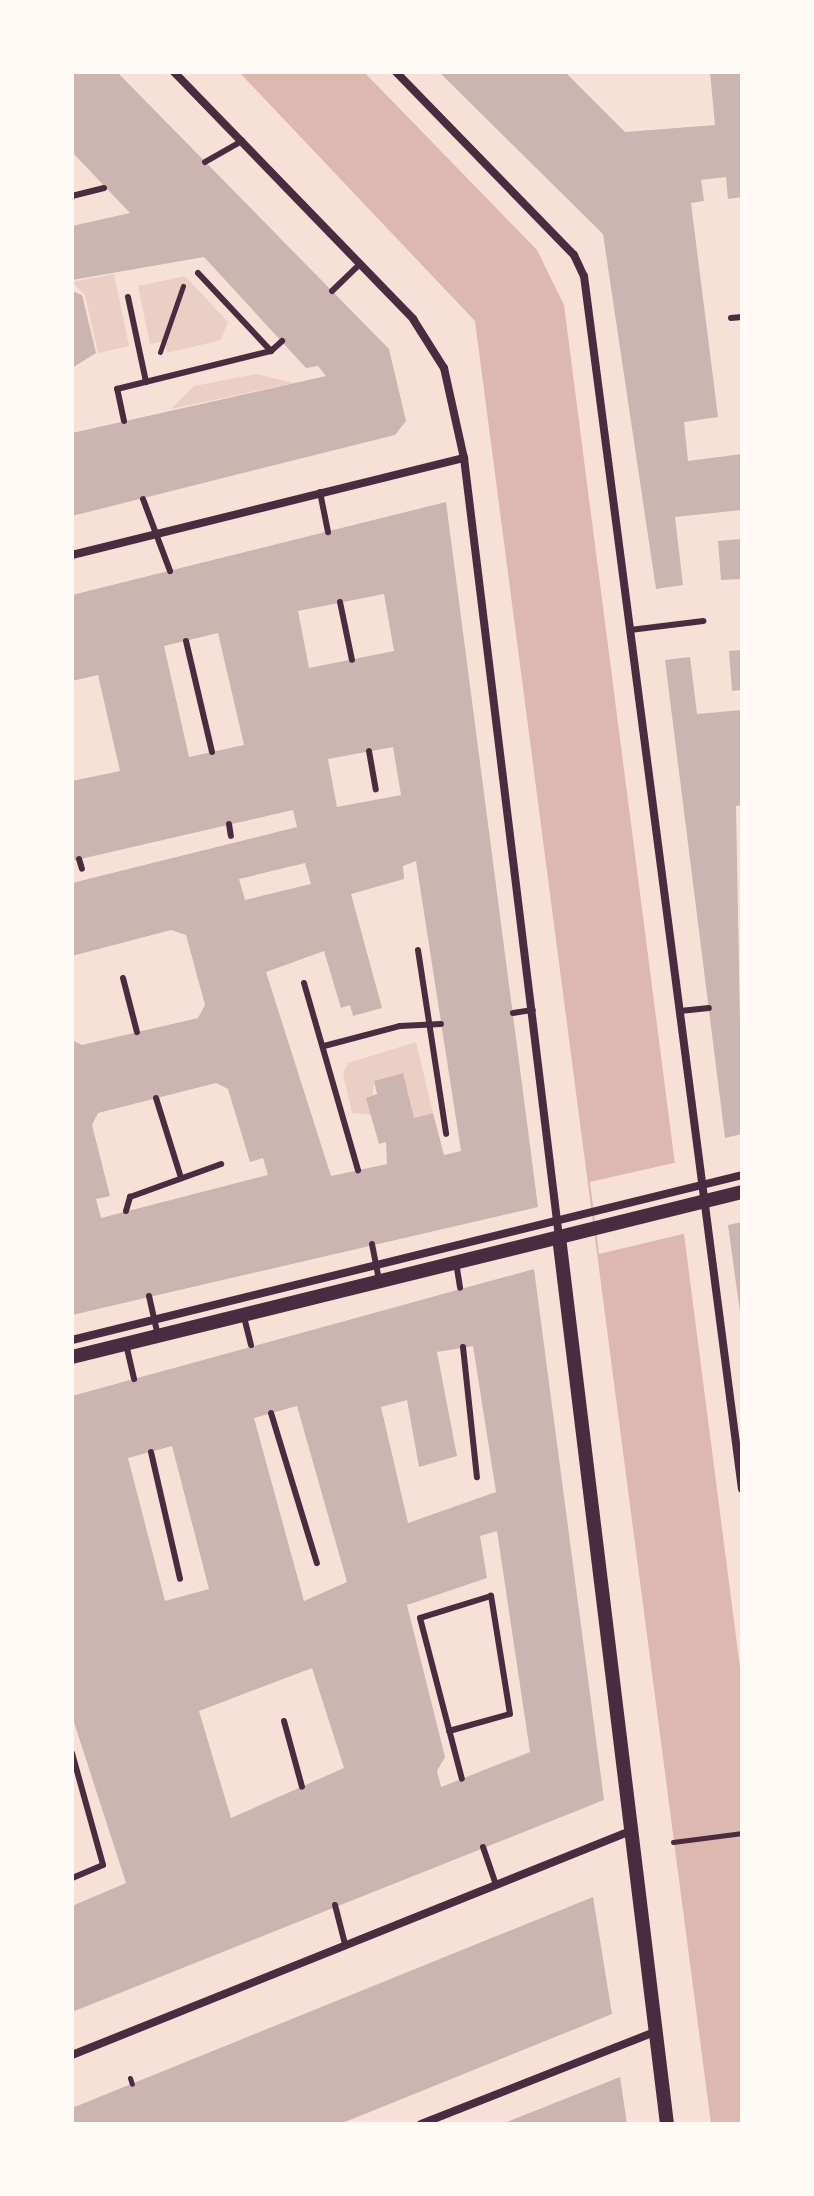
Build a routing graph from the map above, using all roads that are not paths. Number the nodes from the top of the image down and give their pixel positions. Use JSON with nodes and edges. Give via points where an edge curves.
{"nodes":[{"id":1,"x":174,"y":72,"type":"edge"},
{"id":2,"x":396,"y":72,"type":"edge"},
{"id":3,"x":242,"y":141,"type":"junction"},
{"id":4,"x":205,"y":162,"type":"dead end"},
{"id":5,"x":104,"y":188,"type":"dead end"},
{"id":6,"x":72,"y":196,"type":"edge"},
{"id":7,"x":360,"y":264,"type":"junction"},
{"id":8,"x":198,"y":273,"type":"road end"},
{"id":9,"x":332,"y":291,"type":"dead end"},
{"id":10,"x":128,"y":297,"type":"dead end"},
{"id":11,"x":742,"y":317,"type":"edge"},
{"id":12,"x":731,"y":318,"type":"dead end"},
{"id":13,"x":282,"y":341,"type":"dead end"},
{"id":14,"x":271,"y":351,"type":"junction"},
{"id":15,"x":146,"y":382,"type":"junction"},
{"id":16,"x":124,"y":421,"type":"dead end"},
{"id":17,"x":464,"y":458,"type":"junction"},
{"id":18,"x":320,"y":492,"type":"junction"},
{"id":19,"x":143,"y":499,"type":"dead end"},
{"id":20,"x":328,"y":532,"type":"dead end"},
{"id":21,"x":154,"y":534,"type":"junction"},
{"id":22,"x":72,"y":555,"type":"edge"},
{"id":23,"x":170,"y":571,"type":"dead end"},
{"id":24,"x":340,"y":602,"type":"dead end"},
{"id":25,"x":703,"y":621,"type":"dead end"},
{"id":26,"x":630,"y":630,"type":"junction"},
{"id":27,"x":186,"y":641,"type":"dead end"},
{"id":28,"x":352,"y":660,"type":"dead end"},
{"id":29,"x":369,"y":751,"type":"dead end"},
{"id":30,"x":212,"y":752,"type":"dead end"},
{"id":31,"x":376,"y":789,"type":"dead end"},
{"id":32,"x":229,"y":824,"type":"dead end"},
{"id":33,"x":231,"y":836,"type":"dead end"},
{"id":34,"x":79,"y":859,"type":"dead end"},
{"id":35,"x":82,"y":869,"type":"dead end"},
{"id":36,"x":418,"y":950,"type":"dead end"},
{"id":37,"x":123,"y":978,"type":"dead end"},
{"id":38,"x":304,"y":983,"type":"dead end"},
{"id":39,"x":709,"y":1008,"type":"dead end"},
{"id":40,"x":535,"y":1010,"type":"junction"},
{"id":41,"x":680,"y":1011,"type":"junction"},
{"id":42,"x":513,"y":1013,"type":"dead end"},
{"id":43,"x":441,"y":1024,"type":"dead end"},
{"id":44,"x":429,"y":1025,"type":"junction"},
{"id":45,"x":137,"y":1032,"type":"dead end"},
{"id":46,"x":324,"y":1046,"type":"junction"},
{"id":47,"x":156,"y":1098,"type":"dead end"},
{"id":48,"x":446,"y":1134,"type":"dead end"},
{"id":49,"x":221,"y":1164,"type":"dead end"},
{"id":50,"x":358,"y":1170,"type":"dead end"},
{"id":51,"x":742,"y":1175,"type":"edge"},
{"id":52,"x":181,"y":1178,"type":"junction"},
{"id":53,"x":702,"y":1184,"type":"junction"},
{"id":54,"x":742,"y":1192,"type":"edge"},
{"id":55,"x":705,"y":1201,"type":"junction"},
{"id":56,"x":126,"y":1211,"type":"dead end"},
{"id":57,"x":557,"y":1220,"type":"junction"},
{"id":58,"x":559,"y":1237,"type":"junction"},
{"id":59,"x":372,"y":1244,"type":"dead end"},
{"id":60,"x":456,"y":1262,"type":"junction"},
{"id":61,"x":376,"y":1265,"type":"junction"},
{"id":62,"x":380,"y":1283,"type":"junction"},
{"id":63,"x":460,"y":1288,"type":"dead end"},
{"id":64,"x":149,"y":1296,"type":"dead end"},
{"id":65,"x":243,"y":1315,"type":"junction"},
{"id":66,"x":155,"y":1320,"type":"junction"},
{"id":67,"x":158,"y":1336,"type":"junction"},
{"id":68,"x":72,"y":1340,"type":"edge"},
{"id":69,"x":126,"y":1344,"type":"junction"},
{"id":70,"x":251,"y":1345,"type":"dead end"},
{"id":71,"x":463,"y":1347,"type":"dead end"},
{"id":72,"x":72,"y":1357,"type":"edge"},
{"id":73,"x":134,"y":1379,"type":"dead end"},
{"id":74,"x":271,"y":1413,"type":"dead end"},
{"id":75,"x":151,"y":1452,"type":"dead end"},
{"id":76,"x":477,"y":1477,"type":"dead end"},
{"id":77,"x":742,"y":1489,"type":"edge"},
{"id":78,"x":317,"y":1563,"type":"dead end"},
{"id":79,"x":180,"y":1579,"type":"dead end"},
{"id":80,"x":284,"y":1721,"type":"dead end"},
{"id":81,"x":449,"y":1731,"type":"junction"},
{"id":82,"x":72,"y":1753,"type":"edge"},
{"id":83,"x":462,"y":1779,"type":"dead end"},
{"id":84,"x":302,"y":1787,"type":"dead end"},
{"id":85,"x":628,"y":1832,"type":"junction"},
{"id":86,"x":483,"y":1847,"type":"dead end"},
{"id":87,"x":72,"y":1878,"type":"edge"},
{"id":88,"x":496,"y":1884,"type":"junction"},
{"id":89,"x":335,"y":1905,"type":"dead end"},
{"id":90,"x":345,"y":1944,"type":"junction"},
{"id":91,"x":654,"y":2032,"type":"junction"},
{"id":92,"x":72,"y":2055,"type":"edge"},
{"id":93,"x":421,"y":2124,"type":"edge"},
{"id":94,"x":667,"y":2124,"type":"edge"}],
"edges":[{"from":1,"to":3,"type":"street"},
{"from":2,"to":26,"type":"street","via":[[574,255],[584,276]]},
{"from":3,"to":4,"type":"lane"},
{"from":3,"to":7,"type":"street"},
{"from":5,"to":6,"type":"lane"},
{"from":7,"to":9,"type":"lane"},
{"from":7,"to":17,"type":"street","via":[[431,341]]},
{"from":8,"to":14,"type":"lane"},
{"from":10,"to":15,"type":"lane"},
{"from":11,"to":12,"type":"lane"},
{"from":13,"to":14,"type":"lane"},
{"from":14,"to":15,"type":"lane"},
{"from":15,"to":16,"type":"lane","via":[[117,389]]},
{"from":17,"to":18,"type":"street"},
{"from":17,"to":40,"type":"street"},
{"from":18,"to":20,"type":"lane"},
{"from":18,"to":21,"type":"street"},
{"from":19,"to":21,"type":"lane"},
{"from":21,"to":22,"type":"street"},
{"from":21,"to":23,"type":"lane"},
{"from":24,"to":28,"type":"lane"},
{"from":25,"to":26,"type":"lane"},
{"from":26,"to":41,"type":"street"},
{"from":27,"to":30,"type":"lane"},
{"from":29,"to":31,"type":"lane"},
{"from":32,"to":33,"type":"lane"},
{"from":34,"to":35,"type":"lane"},
{"from":36,"to":44,"type":"lane"},
{"from":37,"to":45,"type":"lane"},
{"from":38,"to":46,"type":"lane"},
{"from":39,"to":41,"type":"lane"},
{"from":40,"to":42,"type":"lane"},
{"from":40,"to":57,"type":"street"},
{"from":41,"to":53,"type":"street"},
{"from":43,"to":44,"type":"lane"},
{"from":44,"to":46,"type":"lane"},
{"from":44,"to":48,"type":"lane"},
{"from":46,"to":50,"type":"lane"},
{"from":47,"to":52,"type":"lane"},
{"from":49,"to":52,"type":"lane"},
{"from":51,"to":53,"type":"street"},
{"from":52,"to":56,"type":"lane","via":[[130,1197]]},
{"from":53,"to":55,"type":"street"},
{"from":53,"to":57,"type":"street"},
{"from":54,"to":55,"type":"street"},
{"from":55,"to":58,"type":"street"},
{"from":55,"to":77,"type":"street"},
{"from":57,"to":58,"type":"street"},
{"from":57,"to":61,"type":"street"},
{"from":58,"to":60,"type":"street"},
{"from":58,"to":85,"type":"street"},
{"from":59,"to":61,"type":"lane"},
{"from":60,"to":62,"type":"street"},
{"from":60,"to":63,"type":"lane"},
{"from":61,"to":62,"type":"lane"},
{"from":61,"to":66,"type":"street"},
{"from":62,"to":65,"type":"street"},
{"from":64,"to":66,"type":"lane"},
{"from":65,"to":67,"type":"street"},
{"from":65,"to":70,"type":"lane"},
{"from":66,"to":67,"type":"lane"},
{"from":66,"to":68,"type":"street"},
{"from":67,"to":69,"type":"street"},
{"from":69,"to":72,"type":"street"},
{"from":69,"to":73,"type":"lane"},
{"from":71,"to":76,"type":"lane"},
{"from":74,"to":78,"type":"lane"},
{"from":75,"to":79,"type":"lane"},
{"from":80,"to":84,"type":"lane"},
{"from":81,"to":81,"type":"lane","via":[[420,1618],[491,1596],[510,1714]]},
{"from":81,"to":83,"type":"lane"},
{"from":82,"to":87,"type":"lane","via":[[103,1865]]},
{"from":85,"to":88,"type":"street"},
{"from":85,"to":91,"type":"street"},
{"from":86,"to":88,"type":"lane"},
{"from":88,"to":90,"type":"street"},
{"from":89,"to":90,"type":"lane"},
{"from":90,"to":92,"type":"street"},
{"from":91,"to":93,"type":"street"},
{"from":91,"to":94,"type":"street"}]}
